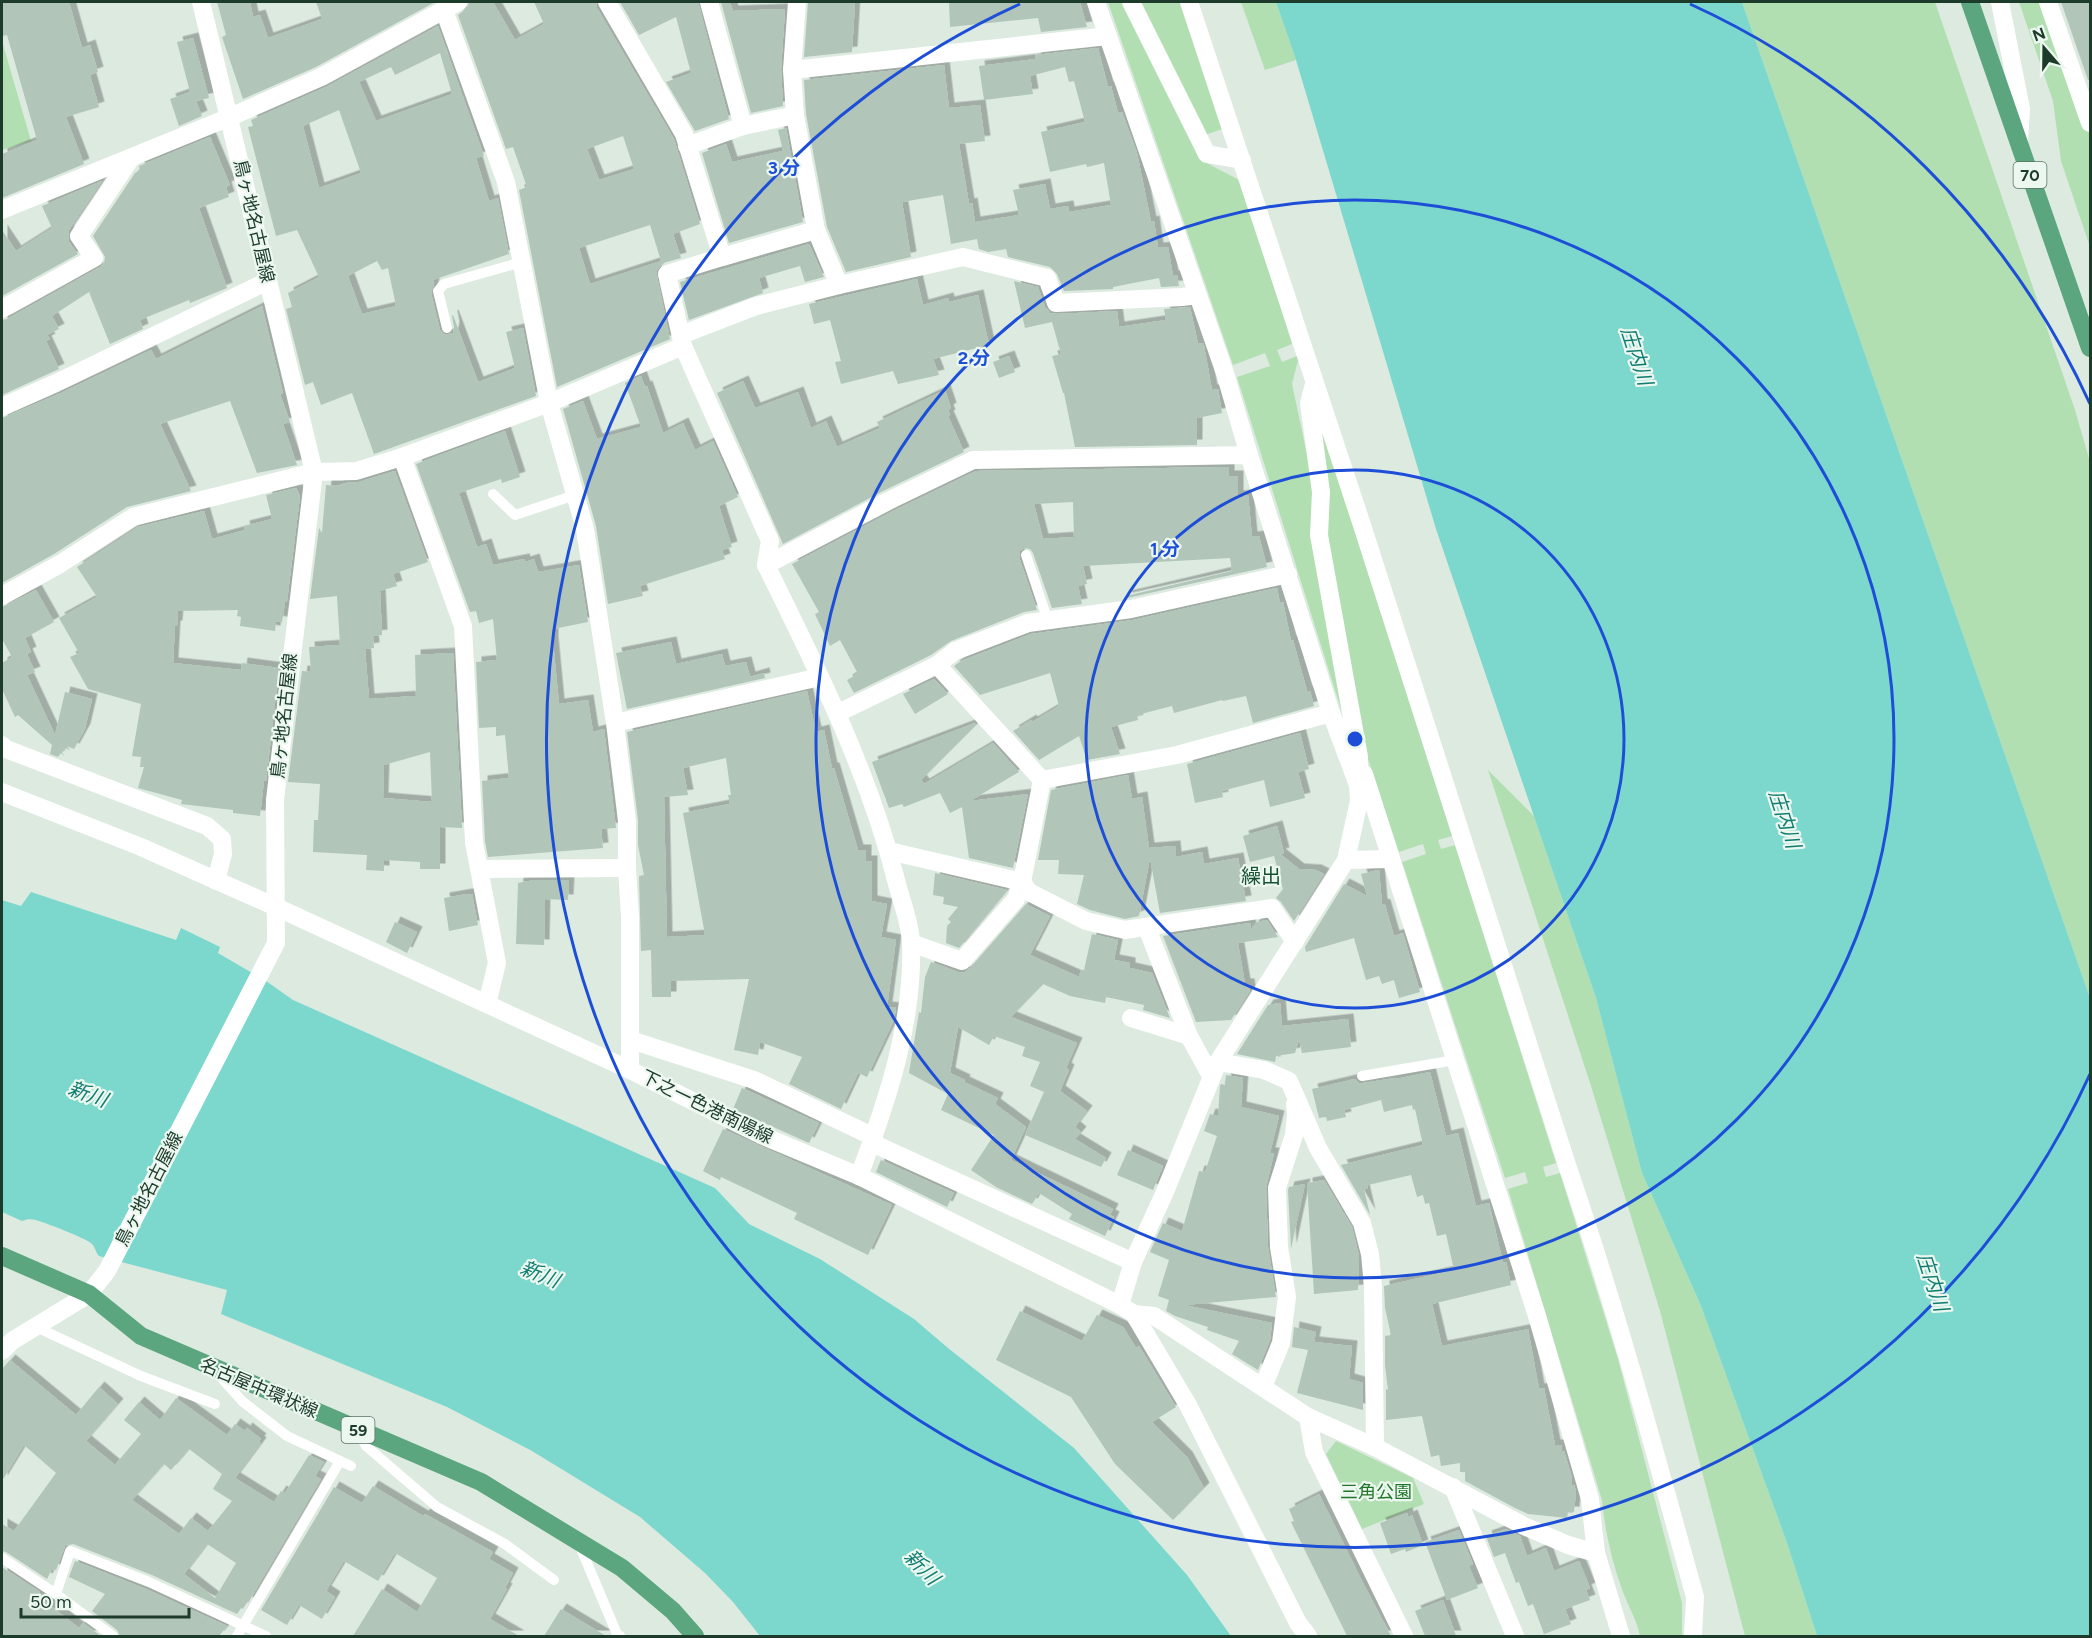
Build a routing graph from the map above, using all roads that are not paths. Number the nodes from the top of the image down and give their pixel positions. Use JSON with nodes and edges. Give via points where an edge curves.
{"nodes":[{"id":1,"x":201,"y":2,"type":"edge"},
{"id":2,"x":607,"y":2,"type":"edge"},
{"id":3,"x":708,"y":2,"type":"edge"},
{"id":4,"x":797,"y":2,"type":"edge"},
{"id":5,"x":1096,"y":2,"type":"edge"},
{"id":6,"x":1131,"y":2,"type":"edge"},
{"id":7,"x":1190,"y":2,"type":"edge"},
{"id":8,"x":1970,"y":2,"type":"edge"},
{"id":9,"x":2000,"y":2,"type":"edge"},
{"id":10,"x":2048,"y":2,"type":"edge"},
{"id":11,"x":451,"y":6,"type":"edge"},
{"id":12,"x":1108,"y":36,"type":"junction"},
{"id":13,"x":792,"y":70,"type":"junction"},
{"id":14,"x":795,"y":116,"type":"junction"},
{"id":15,"x":230,"y":117,"type":"junction"},
{"id":16,"x":2091,"y":123,"type":"edge"},
{"id":17,"x":743,"y":126,"type":"junction"},
{"id":18,"x":2019,"y":142,"type":"junction"},
{"id":19,"x":687,"y":146,"type":"junction"},
{"id":20,"x":131,"y":158,"type":"junction"},
{"id":21,"x":1242,"y":160,"type":"junction"},
{"id":22,"x":2,"y":210,"type":"edge"},
{"id":23,"x":816,"y":230,"type":"junction"},
{"id":24,"x":722,"y":257,"type":"junction"},
{"id":25,"x":522,"y":262,"type":"junction"},
{"id":26,"x":268,"y":281,"type":"junction"},
{"id":27,"x":839,"y":285,"type":"junction"},
{"id":28,"x":1197,"y":295,"type":"junction"},
{"id":29,"x":2,"y":309,"type":"edge"},
{"id":30,"x":447,"y":328,"type":"dead end"},
{"id":31,"x":682,"y":341,"type":"junction"},
{"id":32,"x":2091,"y":348,"type":"edge"},
{"id":33,"x":1314,"y":382,"type":"junction"},
{"id":34,"x":549,"y":403,"type":"junction"},
{"id":35,"x":2,"y":407,"type":"edge"},
{"id":36,"x":1249,"y":455,"type":"junction"},
{"id":37,"x":402,"y":457,"type":"junction"},
{"id":38,"x":314,"y":472,"type":"junction"},
{"id":39,"x":493,"y":494,"type":"dead end"},
{"id":40,"x":575,"y":495,"type":"junction"},
{"id":41,"x":1026,"y":555,"type":"dead end"},
{"id":42,"x":766,"y":565,"type":"junction"},
{"id":43,"x":1288,"y":574,"type":"junction"},
{"id":44,"x":2,"y":596,"type":"edge"},
{"id":45,"x":1048,"y":621,"type":"junction"},
{"id":46,"x":937,"y":665,"type":"junction"},
{"id":47,"x":820,"y":677,"type":"junction"},
{"id":48,"x":838,"y":713,"type":"junction"},
{"id":49,"x":1331,"y":713,"type":"junction"},
{"id":50,"x":615,"y":723,"type":"junction"},
{"id":51,"x":2,"y":745,"type":"edge"},
{"id":52,"x":1359,"y":757,"type":"junction"},
{"id":53,"x":1042,"y":780,"type":"junction"},
{"id":54,"x":1358,"y":786,"type":"junction"},
{"id":55,"x":2,"y":792,"type":"edge"},
{"id":56,"x":888,"y":851,"type":"junction"},
{"id":57,"x":1390,"y":859,"type":"junction"},
{"id":58,"x":1346,"y":860,"type":"junction"},
{"id":59,"x":627,"y":868,"type":"junction"},
{"id":60,"x":479,"y":869,"type":"junction"},
{"id":61,"x":216,"y":880,"type":"junction"},
{"id":62,"x":1022,"y":882,"type":"junction"},
{"id":63,"x":276,"y":907,"type":"junction"},
{"id":64,"x":1147,"y":928,"type":"junction"},
{"id":65,"x":1295,"y":942,"type":"junction"},
{"id":66,"x":911,"y":943,"type":"junction"},
{"id":67,"x":487,"y":1004,"type":"junction"},
{"id":68,"x":1131,"y":1018,"type":"dead end"},
{"id":69,"x":1189,"y":1036,"type":"junction"},
{"id":70,"x":631,"y":1040,"type":"junction"},
{"id":71,"x":1455,"y":1060,"type":"junction"},
{"id":72,"x":1215,"y":1069,"type":"junction"},
{"id":73,"x":630,"y":1070,"type":"junction"},
{"id":74,"x":1362,"y":1076,"type":"dead end"},
{"id":75,"x":1293,"y":1091,"type":"junction"},
{"id":76,"x":873,"y":1140,"type":"junction"},
{"id":77,"x":859,"y":1176,"type":"junction"},
{"id":78,"x":2,"y":1256,"type":"edge"},
{"id":79,"x":1133,"y":1262,"type":"junction"},
{"id":80,"x":89,"y":1294,"type":"junction"},
{"id":81,"x":1127,"y":1309,"type":"junction"},
{"id":82,"x":36,"y":1327,"type":"junction"},
{"id":83,"x":2,"y":1351,"type":"edge"},
{"id":84,"x":213,"y":1368,"type":"junction"},
{"id":85,"x":1263,"y":1387,"type":"junction"},
{"id":86,"x":215,"y":1404,"type":"dead end"},
{"id":87,"x":1308,"y":1417,"type":"junction"},
{"id":88,"x":356,"y":1429,"type":"junction"},
{"id":89,"x":1375,"y":1447,"type":"junction"},
{"id":90,"x":340,"y":1461,"type":"junction"},
{"id":91,"x":351,"y":1466,"type":"dead end"},
{"id":92,"x":1453,"y":1487,"type":"junction"},
{"id":93,"x":577,"y":1541,"type":"junction"},
{"id":94,"x":1596,"y":1553,"type":"junction"},
{"id":95,"x":2,"y":1558,"type":"edge"},
{"id":96,"x":554,"y":1580,"type":"dead end"},
{"id":97,"x":56,"y":1594,"type":"junction"},
{"id":98,"x":1695,"y":1597,"type":"junction"},
{"id":99,"x":240,"y":1632,"type":"edge"},
{"id":100,"x":113,"y":1636,"type":"edge"},
{"id":101,"x":266,"y":1636,"type":"edge"},
{"id":102,"x":620,"y":1636,"type":"edge"},
{"id":103,"x":695,"y":1636,"type":"edge"},
{"id":104,"x":1308,"y":1636,"type":"edge"},
{"id":105,"x":1404,"y":1636,"type":"edge"},
{"id":106,"x":1515,"y":1636,"type":"edge"},
{"id":107,"x":1621,"y":1636,"type":"edge"},
{"id":108,"x":1694,"y":1636,"type":"edge"},
{"id":109,"x":1703,"y":1636,"type":"edge"}],
"edges":[{"from":1,"to":15,"type":"street","name":"鳥ヶ地名古屋線"},
{"from":2,"to":19,"type":"street","via":[[684,134]]},
{"from":3,"to":17,"type":"street"},
{"from":4,"to":13,"type":"street"},
{"from":5,"to":12,"type":"street"},
{"from":6,"to":21,"type":"street","via":[[1208,154]]},
{"from":7,"to":21,"type":"street"},
{"from":8,"to":18,"type":"main road","number":"70"},
{"from":9,"to":18,"type":"street","via":[[2021,109]]},
{"from":10,"to":16,"type":"street"},
{"from":11,"to":15,"type":"street","via":[[321,77]]},
{"from":11,"to":25,"type":"street","via":[[506,182]]},
{"from":12,"to":13,"type":"street"},
{"from":12,"to":28,"type":"street"},
{"from":13,"to":14,"type":"street"},
{"from":14,"to":17,"type":"street"},
{"from":14,"to":23,"type":"street"},
{"from":15,"to":20,"type":"street"},
{"from":15,"to":26,"type":"street","name":"鳥ヶ地名古屋線"},
{"from":17,"to":19,"type":"street"},
{"from":18,"to":32,"type":"main road","number":"70"},
{"from":19,"to":24,"type":"street"},
{"from":20,"to":22,"type":"street"},
{"from":20,"to":29,"type":"street","via":[[79,236],[94,258]]},
{"from":21,"to":33,"type":"street"},
{"from":23,"to":24,"type":"street"},
{"from":23,"to":27,"type":"street"},
{"from":24,"to":31,"type":"street","via":[[667,274]]},
{"from":25,"to":30,"type":"lane","via":[[444,284],[438,291]]},
{"from":25,"to":34,"type":"street"},
{"from":26,"to":35,"type":"street"},
{"from":26,"to":38,"type":"street","name":"鳥ヶ地名古屋線"},
{"from":27,"to":28,"type":"street","via":[[963,257],[1047,278],[1056,303]]},
{"from":27,"to":31,"type":"street","via":[[756,306]]},
{"from":28,"to":36,"type":"street"},
{"from":31,"to":34,"type":"street"},
{"from":31,"to":42,"type":"street","via":[[770,541]]},
{"from":33,"to":52,"type":"street","via":[[1309,403],[1321,492],[1319,535]]},
{"from":33,"to":98,"type":"street","via":[[1594,1246]]},
{"from":34,"to":37,"type":"street"},
{"from":34,"to":40,"type":"street"},
{"from":36,"to":42,"type":"street","via":[[973,460]]},
{"from":36,"to":43,"type":"street"},
{"from":37,"to":38,"type":"street","via":[[356,471]]},
{"from":37,"to":60,"type":"street","via":[[463,626],[471,807]]},
{"from":38,"to":44,"type":"street","via":[[133,517]]},
{"from":38,"to":63,"type":"street","name":"鳥ヶ地名古屋線","via":[[275,801]]},
{"from":39,"to":40,"type":"lane","via":[[515,515]]},
{"from":40,"to":50,"type":"street","via":[[585,529]]},
{"from":41,"to":45,"type":"lane"},
{"from":42,"to":47,"type":"street"},
{"from":43,"to":45,"type":"street","via":[[1131,609]]},
{"from":43,"to":49,"type":"street"},
{"from":45,"to":46,"type":"street","via":[[1028,623],[956,651]]},
{"from":46,"to":48,"type":"street"},
{"from":46,"to":53,"type":"street"},
{"from":47,"to":48,"type":"street"},
{"from":47,"to":50,"type":"street"},
{"from":48,"to":56,"type":"street"},
{"from":49,"to":53,"type":"street","via":[[1177,755]]},
{"from":49,"to":54,"type":"street"},
{"from":50,"to":59,"type":"street","via":[[627,822]]},
{"from":51,"to":61,"type":"street","via":[[207,826],[222,839],[223,854]]},
{"from":52,"to":54,"type":"street"},
{"from":52,"to":57,"type":"street"},
{"from":53,"to":62,"type":"street"},
{"from":54,"to":58,"type":"street","via":[[1359,801]]},
{"from":55,"to":61,"type":"street","name":"下之一色港南陽線"},
{"from":56,"to":62,"type":"street"},
{"from":56,"to":66,"type":"street"},
{"from":57,"to":58,"type":"street"},
{"from":57,"to":71,"type":"street"},
{"from":58,"to":65,"type":"street"},
{"from":59,"to":60,"type":"street"},
{"from":59,"to":70,"type":"street"},
{"from":60,"to":67,"type":"street","via":[[497,963]]},
{"from":61,"to":63,"type":"street","name":"下之一色港南陽線"},
{"from":62,"to":64,"type":"street","via":[[1029,892],[1086,921],[1125,930]]},
{"from":62,"to":66,"type":"street","via":[[1016,899],[962,961]]},
{"from":63,"to":67,"type":"street","name":"下之一色港南陽線"},
{"from":63,"to":80,"type":"street","name":"鳥ヶ地名古屋線","via":[[276,943],[107,1271]]},
{"from":64,"to":65,"type":"street","via":[[1272,908]]},
{"from":64,"to":69,"type":"street"},
{"from":65,"to":72,"type":"street"},
{"from":66,"to":76,"type":"street","via":[[910,1000]]},
{"from":67,"to":73,"type":"street","name":"下之一色港南陽線"},
{"from":68,"to":69,"type":"street"},
{"from":69,"to":72,"type":"street"},
{"from":70,"to":73,"type":"street"},
{"from":70,"to":76,"type":"street","via":[[754,1080]]},
{"from":71,"to":74,"type":"lane"},
{"from":71,"to":94,"type":"street","via":[[1537,1316],[1590,1499]]},
{"from":72,"to":75,"type":"street","via":[[1264,1070],[1289,1081]]},
{"from":72,"to":79,"type":"street"},
{"from":73,"to":77,"type":"street","name":"下之一色港南陽線","via":[[761,1136]]},
{"from":75,"to":85,"type":"street","via":[[1294,1135],[1277,1188],[1279,1246],[1287,1297],[1281,1343]]},
{"from":75,"to":89,"type":"street","via":[[1318,1149],[1362,1222],[1370,1254]]},
{"from":76,"to":77,"type":"street"},
{"from":76,"to":79,"type":"street"},
{"from":77,"to":81,"type":"street","name":"下之一色港南陽線"},
{"from":78,"to":80,"type":"main road","name":"名古屋中環状線","number":"59"},
{"from":79,"to":81,"type":"street"},
{"from":80,"to":82,"type":"street","name":"鳥ヶ地名古屋線"},
{"from":80,"to":84,"type":"main road","name":"名古屋中環状線","number":"59","via":[[141,1336]]},
{"from":81,"to":85,"type":"street","name":"下之一色港南陽線","via":[[1154,1316]]},
{"from":81,"to":104,"type":"street","via":[[1188,1405]]},
{"from":82,"to":83,"type":"street","name":"鳥ヶ地名古屋線"},
{"from":82,"to":86,"type":"lane","via":[[141,1376]]},
{"from":84,"to":88,"type":"main road","name":"名古屋中環状線","number":"59"},
{"from":84,"to":90,"type":"lane","via":[[242,1401],[287,1436]]},
{"from":85,"to":87,"type":"street","name":"下之一色港南陽線"},
{"from":87,"to":89,"type":"street","name":"下之一色港南陽線"},
{"from":87,"to":105,"type":"street","via":[[1314,1452]]},
{"from":88,"to":93,"type":"main road","name":"名古屋中環状線","number":"59","via":[[481,1482]]},
{"from":88,"to":96,"type":"lane","via":[[366,1446],[437,1508],[505,1544]]},
{"from":89,"to":92,"type":"street","name":"下之一色港南陽線"},
{"from":90,"to":91,"type":"lane"},
{"from":90,"to":99,"type":"lane"},
{"from":92,"to":94,"type":"street","name":"下之一色港南陽線","via":[[1524,1526]]},
{"from":92,"to":106,"type":"street"},
{"from":93,"to":102,"type":"lane"},
{"from":93,"to":103,"type":"main road","name":"名古屋中環状線","number":"59","via":[[622,1568],[674,1611]]},
{"from":94,"to":107,"type":"street"},
{"from":95,"to":97,"type":"lane"},
{"from":97,"to":99,"type":"lane","via":[[70,1551],[149,1582]]},
{"from":97,"to":100,"type":"lane"},
{"from":98,"to":108,"type":"street"},
{"from":98,"to":109,"type":"lane"},
{"from":99,"to":101,"type":"lane"}]}
